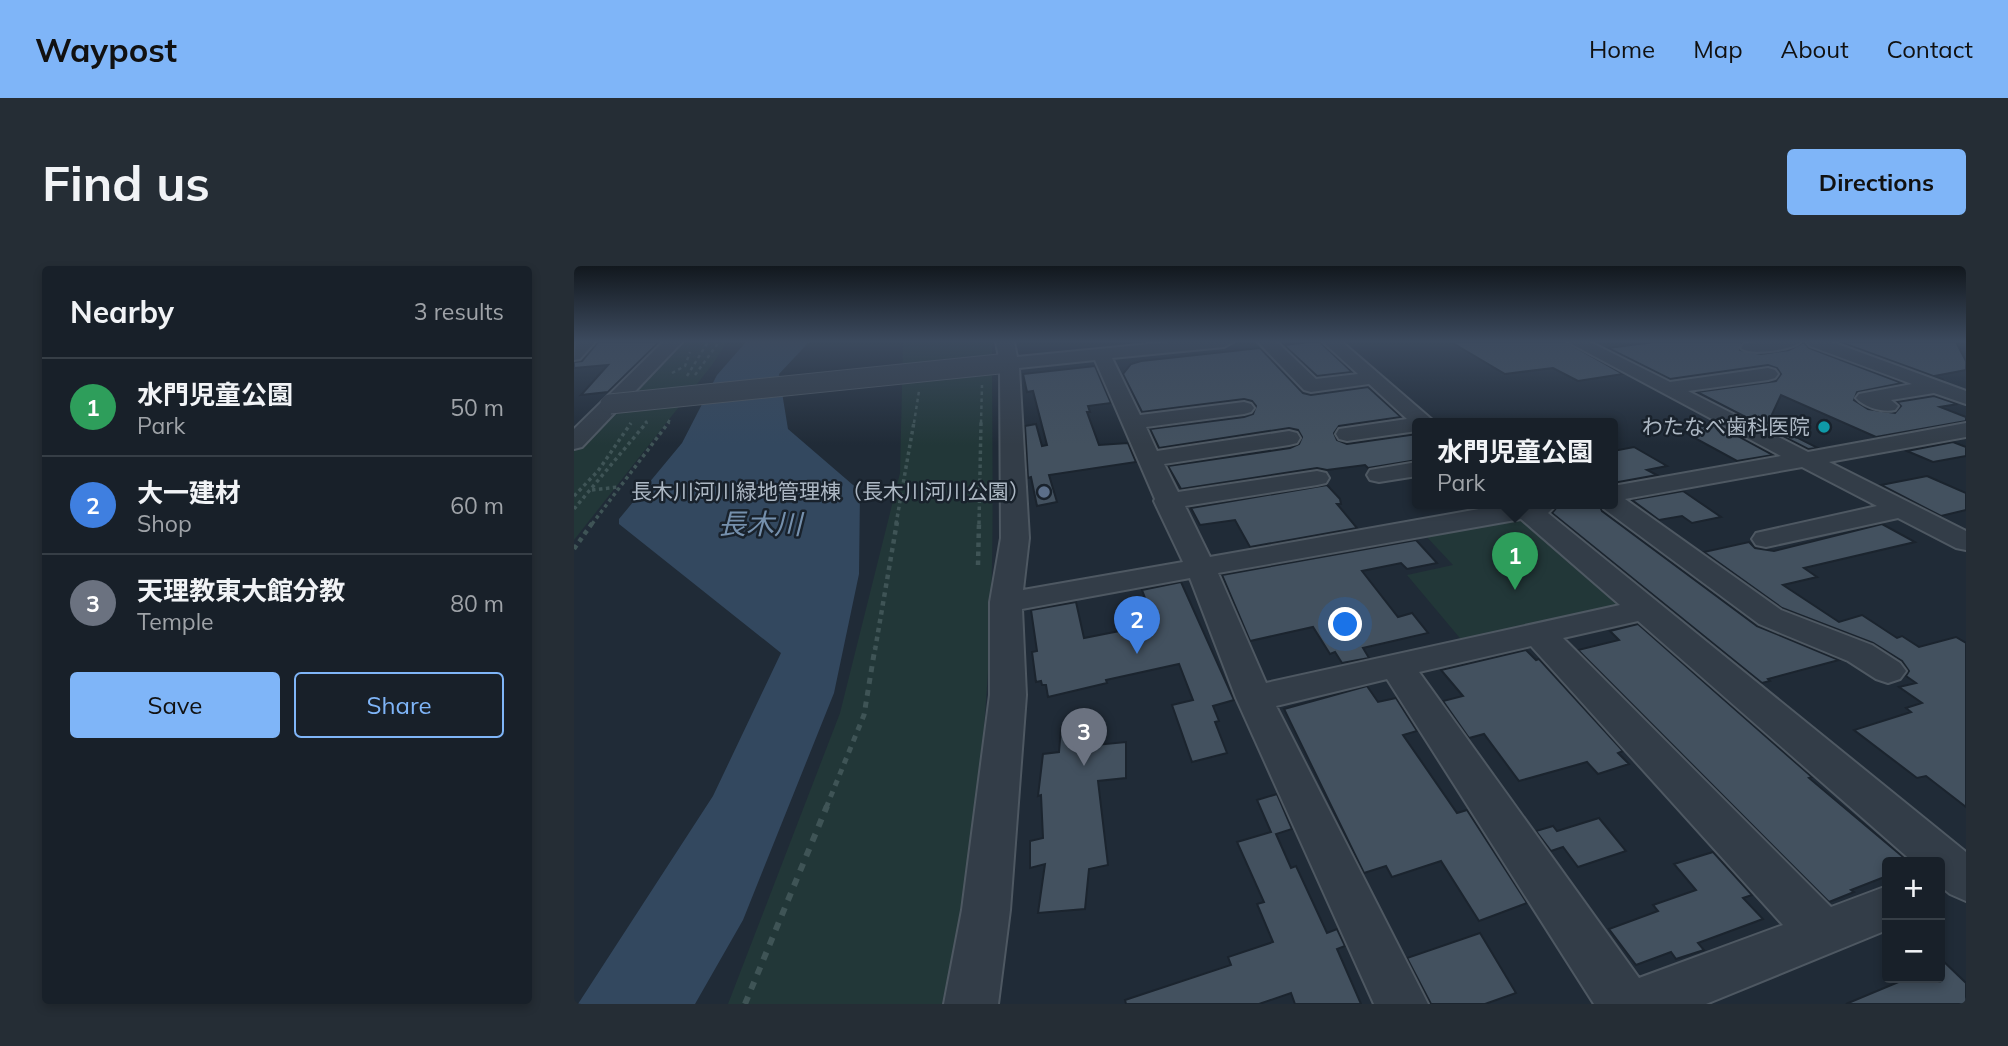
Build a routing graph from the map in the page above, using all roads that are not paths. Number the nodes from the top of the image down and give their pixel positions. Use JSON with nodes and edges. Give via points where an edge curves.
{"nodes":[{"id":1,"x":638,"y":376,"type":"edge"},
{"id":2,"x":881,"y":376,"type":"edge"},
{"id":3,"x":1005,"y":376,"type":"edge"},
{"id":4,"x":1111,"y":376,"type":"edge"},
{"id":5,"x":1301,"y":376,"type":"edge"},
{"id":6,"x":1646,"y":376,"type":"edge"},
{"id":7,"x":1751,"y":376,"type":"edge"},
{"id":8,"x":1907,"y":376,"type":"edge"},
{"id":9,"x":1373,"y":378,"type":"joint"},
{"id":10,"x":1935,"y":387,"type":"junction"},
{"id":11,"x":1669,"y":388,"type":"junction"},
{"id":12,"x":1390,"y":392,"type":"junction"},
{"id":13,"x":1966,"y":398,"type":"edge"},
{"id":14,"x":1309,"y":403,"type":"dead end"},
{"id":15,"x":610,"y":404,"type":"junction"},
{"id":16,"x":1888,"y":407,"type":"dead end"},
{"id":17,"x":574,"y":408,"type":"edge"},
{"id":18,"x":1244,"y":408,"type":"dead end"},
{"id":19,"x":1416,"y":418,"type":"edge"},
{"id":20,"x":1132,"y":422,"type":"junction"},
{"id":21,"x":1412,"y":425,"type":"edge"},
{"id":22,"x":1966,"y":430,"type":"edge"},
{"id":23,"x":1347,"y":434,"type":"dead end"},
{"id":24,"x":1289,"y":438,"type":"dead end"},
{"id":25,"x":574,"y":442,"type":"edge"},
{"id":26,"x":1148,"y":459,"type":"junction"},
{"id":27,"x":1804,"y":460,"type":"junction"},
{"id":28,"x":1412,"y":470,"type":"edge"},
{"id":29,"x":1379,"y":475,"type":"dead end"},
{"id":30,"x":1317,"y":478,"type":"dead end"},
{"id":31,"x":1618,"y":493,"type":"edge"},
{"id":32,"x":1167,"y":501,"type":"junction"},
{"id":33,"x":1618,"y":507,"type":"edge"},
{"id":34,"x":1518,"y":509,"type":"edge"},
{"id":35,"x":1537,"y":509,"type":"edge"},
{"id":36,"x":1901,"y":509,"type":"junction"},
{"id":37,"x":1766,"y":539,"type":"dead end"},
{"id":38,"x":1966,"y":542,"type":"edge"},
{"id":39,"x":1199,"y":567,"type":"junction"},
{"id":40,"x":1006,"y":602,"type":"junction"},
{"id":41,"x":1643,"y":610,"type":"junction"},
{"id":42,"x":1539,"y":634,"type":"junction"},
{"id":43,"x":1396,"y":667,"type":"junction"},
{"id":44,"x":1888,"y":671,"type":"dead end"},
{"id":45,"x":1254,"y":698,"type":"junction"},
{"id":46,"x":1966,"y":880,"type":"edge"},
{"id":47,"x":1945,"y":888,"type":"edge"},
{"id":48,"x":1882,"y":910,"type":"edge"},
{"id":49,"x":1822,"y":932,"type":"junction"},
{"id":50,"x":971,"y":1004,"type":"edge"},
{"id":51,"x":1401,"y":1004,"type":"edge"},
{"id":52,"x":1625,"y":1004,"type":"edge"},
{"id":53,"x":1640,"y":1004,"type":"edge"}],
"edges":[{"from":1,"to":15,"type":"street"},
{"from":2,"to":15,"type":"street","bridge":true},
{"from":3,"to":40,"type":"street","via":[[1015,538]]},
{"from":4,"to":20,"type":"street"},
{"from":5,"to":9,"type":"street","via":[[1311,386]]},
{"from":6,"to":11,"type":"street"},
{"from":7,"to":11,"type":"street"},
{"from":8,"to":10,"type":"street"},
{"from":9,"to":12,"type":"street"},
{"from":10,"to":13,"type":"street"},
{"from":10,"to":16,"type":"street","via":[[1866,398]]},
{"from":11,"to":27,"type":"street"},
{"from":12,"to":14,"type":"street"},
{"from":12,"to":19,"type":"street"},
{"from":15,"to":17,"type":"street"},
{"from":15,"to":25,"type":"street"},
{"from":18,"to":20,"type":"street"},
{"from":20,"to":26,"type":"street"},
{"from":21,"to":23,"type":"street"},
{"from":22,"to":27,"type":"street"},
{"from":24,"to":26,"type":"street"},
{"from":26,"to":32,"type":"street"},
{"from":27,"to":31,"type":"street"},
{"from":27,"to":36,"type":"street"},
{"from":28,"to":29,"type":"street"},
{"from":30,"to":32,"type":"street"},
{"from":32,"to":39,"type":"street"},
{"from":33,"to":44,"type":"street","via":[[1770,617],[1860,653]]},
{"from":34,"to":39,"type":"street"},
{"from":35,"to":41,"type":"street"},
{"from":36,"to":37,"type":"street"},
{"from":36,"to":38,"type":"street"},
{"from":39,"to":40,"type":"street"},
{"from":39,"to":45,"type":"street"},
{"from":40,"to":50,"type":"street","via":[[1007,695],[986,910]]},
{"from":41,"to":42,"type":"street"},
{"from":41,"to":46,"type":"street"},
{"from":42,"to":43,"type":"street"},
{"from":42,"to":49,"type":"street"},
{"from":43,"to":45,"type":"street"},
{"from":43,"to":52,"type":"street"},
{"from":45,"to":51,"type":"street"},
{"from":46,"to":47,"type":"street"},
{"from":48,"to":49,"type":"street"},
{"from":49,"to":53,"type":"street"}]}
